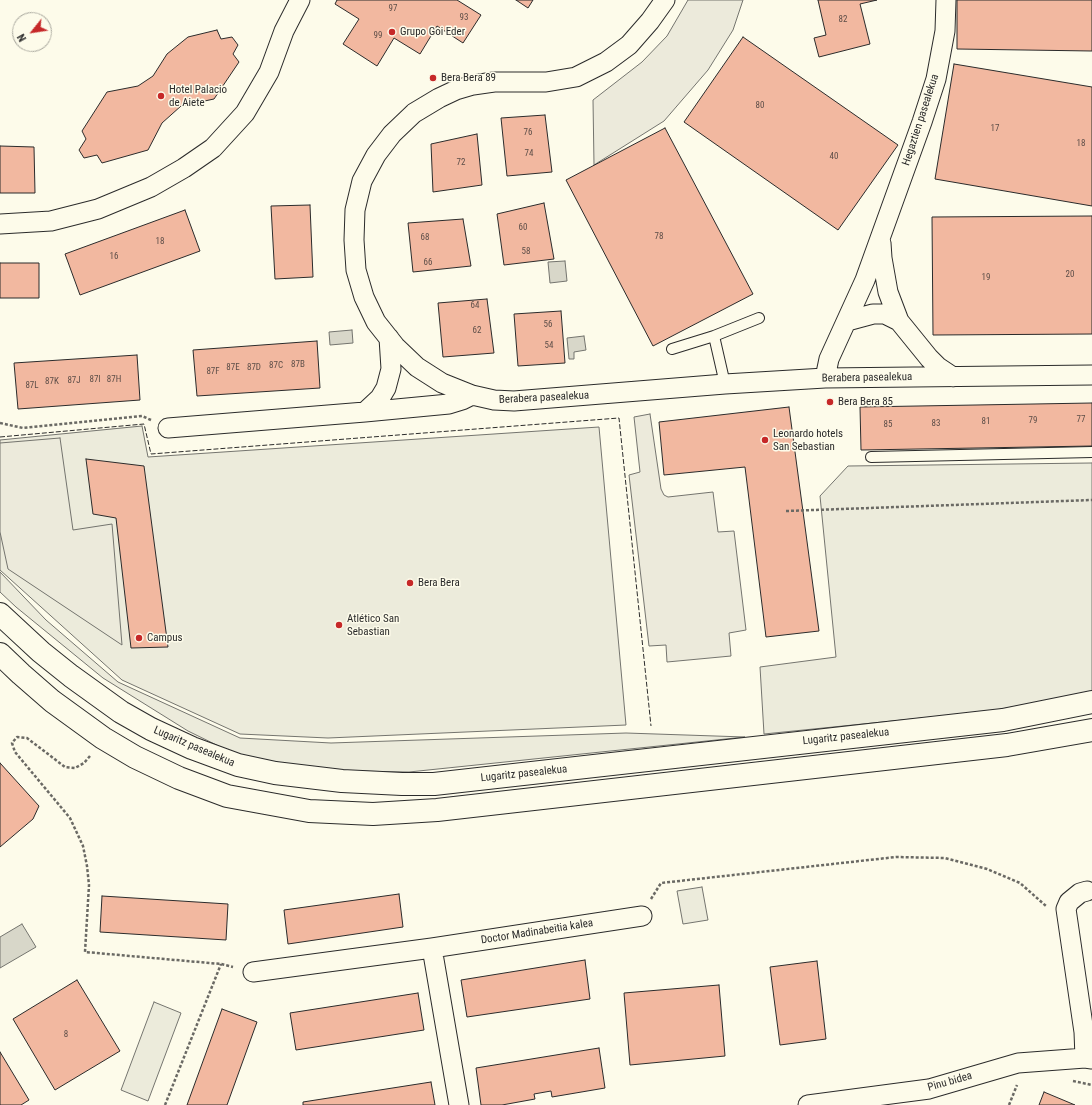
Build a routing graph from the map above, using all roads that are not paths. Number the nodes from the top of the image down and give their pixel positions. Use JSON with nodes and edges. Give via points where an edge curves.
{"nodes":[{"id":1,"x":300,"y":0,"type":"edge"},
{"id":2,"x":665,"y":0,"type":"edge"},
{"id":3,"x":946,"y":0,"type":"edge"},
{"id":4,"x":0,"y":224,"type":"edge"},
{"id":5,"x":881,"y":236,"type":"junction"},
{"id":6,"x":760,"y":318,"type":"dead end"},
{"id":7,"x":847,"y":321,"type":"junction"},
{"id":8,"x":899,"y":321,"type":"junction"},
{"id":9,"x":714,"y":336,"type":"junction"},
{"id":10,"x":389,"y":338,"type":"junction"},
{"id":11,"x":672,"y":348,"type":"dead end"},
{"id":12,"x":1092,"y":375,"type":"edge"},
{"id":13,"x":953,"y":377,"type":"junction"},
{"id":14,"x":825,"y":378,"type":"junction"},
{"id":15,"x":725,"y":384,"type":"junction"},
{"id":16,"x":472,"y":395,"type":"junction"},
{"id":17,"x":365,"y":412,"type":"junction"},
{"id":18,"x":168,"y":428,"type":"road end"},
{"id":19,"x":1092,"y":452,"type":"edge"},
{"id":20,"x":871,"y":457,"type":"dead end"},
{"id":21,"x":0,"y":614,"type":"edge"},
{"id":22,"x":0,"y":654,"type":"edge"},
{"id":23,"x":1092,"y":702,"type":"edge"},
{"id":24,"x":1092,"y":730,"type":"edge"},
{"id":25,"x":1088,"y":891,"type":"dead end"},
{"id":26,"x":642,"y":916,"type":"road end"},
{"id":27,"x":432,"y":948,"type":"junction"},
{"id":28,"x":253,"y":972,"type":"dead end"},
{"id":29,"x":1089,"y":1058,"type":"edge"},
{"id":30,"x":459,"y":1105,"type":"edge"},
{"id":31,"x":808,"y":1105,"type":"edge"}],
"edges":[{"from":1,"to":4,"type":"street","via":[[284,31],[270,72],[245,113],[213,148],[151,188],[98,209],[50,221]]},
{"from":2,"to":10,"type":"street","name":"Berabera pasealekua","via":[[629,45],[606,62],[576,77],[546,82],[494,82],[456,90],[414,113],[392,134],[376,155],[362,181],[355,210],[354,240],[356,270],[364,297],[376,322]]},
{"from":3,"to":5,"type":"street","name":"Hegaztien pasealekua","via":[[945,31],[936,79]]},
{"from":5,"to":7,"type":"street","name":"Hegaztien pasealekua"},
{"from":5,"to":8,"type":"street","name":"Hegaztien pasealekua","via":[[888,292]]},
{"from":6,"to":9,"type":"lane"},
{"from":7,"to":8,"type":"street","via":[[885,314]]},
{"from":7,"to":14,"type":"street","name":"Hegaztien pasealekua","via":[[829,359]]},
{"from":8,"to":13,"type":"street","name":"Hegaztien pasealekua","via":[[929,358]]},
{"from":9,"to":11,"type":"lane"},
{"from":9,"to":15,"type":"lane"},
{"from":10,"to":16,"type":"street","name":"Berabera pasealekua","via":[[417,367],[442,383]]},
{"from":10,"to":17,"type":"street","via":[[391,369],[386,388],[380,398]]},
{"from":12,"to":13,"type":"street","name":"Berabera pasealekua"},
{"from":13,"to":14,"type":"street","name":"Berabera pasealekua"},
{"from":14,"to":15,"type":"street","name":"Berabera pasealekua"},
{"from":15,"to":16,"type":"street","name":"Berabera pasealekua","via":[[514,401]]},
{"from":16,"to":17,"type":"street","via":[[449,404]]},
{"from":17,"to":18,"type":"street"},
{"from":19,"to":20,"type":"lane"},
{"from":21,"to":23,"type":"main road","name":"Lugaritz pasealekua","via":[[71,676],[121,712],[151,729],[238,765],[283,774],[342,781],[434,784],[1003,720]]},
{"from":22,"to":24,"type":"main road","via":[[52,701],[103,738],[135,757],[227,796],[309,811],[373,814],[437,810],[1008,745]]},
{"from":25,"to":29,"type":"street","via":[[1080,893],[1069,902],[1066,909]]},
{"from":26,"to":27,"type":"street","name":"Doctor Madinabeitia kalea"},
{"from":27,"to":28,"type":"street","name":"Doctor Madinabeitia kalea"},
{"from":27,"to":30,"type":"street"},
{"from":29,"to":31,"type":"street","name":"Pinu bidea","via":[[1018,1063],[929,1089]]}]}
